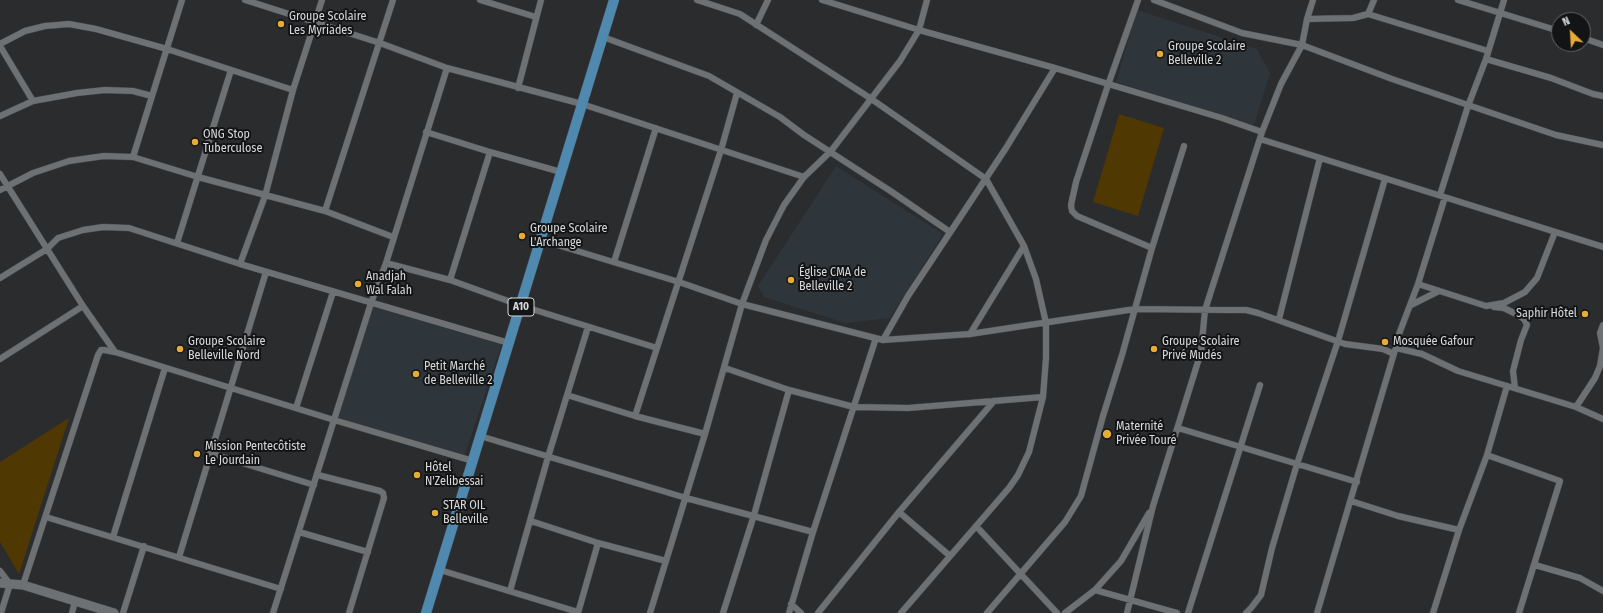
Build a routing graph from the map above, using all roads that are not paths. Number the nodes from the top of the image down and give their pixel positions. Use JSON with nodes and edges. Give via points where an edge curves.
{"nodes":[{"id":1,"x":182,"y":0,"type":"edge"},
{"id":2,"x":244,"y":0,"type":"edge"},
{"id":3,"x":322,"y":0,"type":"edge"},
{"id":4,"x":393,"y":0,"type":"edge"},
{"id":5,"x":480,"y":0,"type":"edge"},
{"id":6,"x":541,"y":0,"type":"edge"},
{"id":7,"x":614,"y":0,"type":"edge"},
{"id":8,"x":697,"y":0,"type":"edge"},
{"id":9,"x":768,"y":0,"type":"edge"},
{"id":10,"x":822,"y":0,"type":"edge"},
{"id":11,"x":927,"y":0,"type":"edge"},
{"id":12,"x":1138,"y":0,"type":"edge"},
{"id":13,"x":1154,"y":0,"type":"edge"},
{"id":14,"x":1313,"y":0,"type":"edge"},
{"id":15,"x":1374,"y":0,"type":"edge"},
{"id":16,"x":1458,"y":0,"type":"edge"},
{"id":17,"x":1504,"y":0,"type":"edge"},
{"id":18,"x":1500,"y":12,"type":"junction"},
{"id":19,"x":1368,"y":14,"type":"junction"},
{"id":20,"x":536,"y":17,"type":"junction"},
{"id":21,"x":1307,"y":19,"type":"junction"},
{"id":22,"x":315,"y":22,"type":"junction"},
{"id":23,"x":756,"y":25,"type":"junction"},
{"id":24,"x":1551,"y":28,"type":"edge"},
{"id":25,"x":919,"y":30,"type":"junction"},
{"id":26,"x":603,"y":37,"type":"junction"},
{"id":27,"x":1591,"y":41,"type":"edge"},
{"id":28,"x":380,"y":43,"type":"junction"},
{"id":29,"x":0,"y":45,"type":"edge"},
{"id":30,"x":1302,"y":45,"type":"junction"},
{"id":31,"x":1603,"y":45,"type":"edge"},
{"id":32,"x":167,"y":49,"type":"junction"},
{"id":33,"x":1488,"y":51,"type":"junction"},
{"id":34,"x":1486,"y":59,"type":"junction"},
{"id":35,"x":447,"y":68,"type":"junction"},
{"id":36,"x":1055,"y":68,"type":"junction"},
{"id":37,"x":231,"y":70,"type":"junction"},
{"id":38,"x":1108,"y":84,"type":"junction"},
{"id":39,"x":518,"y":88,"type":"junction"},
{"id":40,"x":293,"y":90,"type":"junction"},
{"id":41,"x":737,"y":93,"type":"junction"},
{"id":42,"x":152,"y":96,"type":"junction"},
{"id":43,"x":1603,"y":96,"type":"edge"},
{"id":44,"x":870,"y":98,"type":"junction"},
{"id":45,"x":33,"y":101,"type":"junction"},
{"id":46,"x":582,"y":104,"type":"junction"},
{"id":47,"x":1468,"y":106,"type":"junction"},
{"id":48,"x":0,"y":116,"type":"edge"},
{"id":49,"x":656,"y":128,"type":"junction"},
{"id":50,"x":426,"y":132,"type":"junction"},
{"id":51,"x":1262,"y":132,"type":"junction"},
{"id":52,"x":1260,"y":139,"type":"junction"},
{"id":53,"x":1603,"y":145,"type":"edge"},
{"id":54,"x":1184,"y":146,"type":"dead end"},
{"id":55,"x":721,"y":150,"type":"junction"},
{"id":56,"x":830,"y":151,"type":"junction"},
{"id":57,"x":490,"y":152,"type":"junction"},
{"id":58,"x":133,"y":157,"type":"junction"},
{"id":59,"x":1320,"y":158,"type":"junction"},
{"id":60,"x":561,"y":172,"type":"junction"},
{"id":61,"x":0,"y":174,"type":"edge"},
{"id":62,"x":198,"y":177,"type":"junction"},
{"id":63,"x":804,"y":177,"type":"junction"},
{"id":64,"x":986,"y":179,"type":"junction"},
{"id":65,"x":1385,"y":179,"type":"junction"},
{"id":66,"x":7,"y":186,"type":"junction"},
{"id":67,"x":0,"y":190,"type":"edge"},
{"id":68,"x":265,"y":196,"type":"junction"},
{"id":69,"x":1442,"y":196,"type":"junction"},
{"id":70,"x":325,"y":212,"type":"junction"},
{"id":71,"x":950,"y":232,"type":"junction"},
{"id":72,"x":1555,"y":232,"type":"junction"},
{"id":73,"x":393,"y":237,"type":"junction"},
{"id":74,"x":541,"y":240,"type":"junction"},
{"id":75,"x":177,"y":243,"type":"junction"},
{"id":76,"x":1024,"y":246,"type":"junction"},
{"id":77,"x":1603,"y":247,"type":"edge"},
{"id":78,"x":1152,"y":248,"type":"junction"},
{"id":79,"x":47,"y":249,"type":"junction"},
{"id":80,"x":614,"y":262,"type":"junction"},
{"id":81,"x":386,"y":263,"type":"junction"},
{"id":82,"x":240,"y":264,"type":"junction"},
{"id":83,"x":266,"y":272,"type":"junction"},
{"id":84,"x":0,"y":278,"type":"edge"},
{"id":85,"x":450,"y":280,"type":"junction"},
{"id":86,"x":679,"y":282,"type":"junction"},
{"id":87,"x":1418,"y":284,"type":"junction"},
{"id":88,"x":1439,"y":291,"type":"junction"},
{"id":89,"x":333,"y":292,"type":"junction"},
{"id":90,"x":371,"y":303,"type":"junction"},
{"id":91,"x":742,"y":304,"type":"junction"},
{"id":92,"x":1411,"y":305,"type":"junction"},
{"id":93,"x":83,"y":306,"type":"junction"},
{"id":94,"x":522,"y":306,"type":"junction"},
{"id":95,"x":1486,"y":306,"type":"junction"},
{"id":96,"x":1135,"y":309,"type":"junction"},
{"id":97,"x":1205,"y":310,"type":"junction"},
{"id":98,"x":1279,"y":319,"type":"junction"},
{"id":99,"x":1046,"y":323,"type":"junction"},
{"id":100,"x":1603,"y":325,"type":"edge"},
{"id":101,"x":588,"y":327,"type":"junction"},
{"id":102,"x":970,"y":334,"type":"junction"},
{"id":103,"x":876,"y":338,"type":"junction"},
{"id":104,"x":883,"y":340,"type":"junction"},
{"id":105,"x":1338,"y":341,"type":"junction"},
{"id":106,"x":509,"y":343,"type":"junction"},
{"id":107,"x":657,"y":348,"type":"junction"},
{"id":108,"x":1395,"y":351,"type":"junction"},
{"id":109,"x":115,"y":352,"type":"junction"},
{"id":110,"x":0,"y":359,"type":"edge"},
{"id":111,"x":165,"y":368,"type":"junction"},
{"id":112,"x":725,"y":368,"type":"junction"},
{"id":113,"x":1260,"y":385,"type":"dead end"},
{"id":114,"x":1507,"y":386,"type":"junction"},
{"id":115,"x":230,"y":388,"type":"junction"},
{"id":116,"x":1515,"y":388,"type":"junction"},
{"id":117,"x":789,"y":390,"type":"junction"},
{"id":118,"x":567,"y":395,"type":"junction"},
{"id":119,"x":1043,"y":397,"type":"junction"},
{"id":120,"x":994,"y":401,"type":"junction"},
{"id":121,"x":854,"y":407,"type":"junction"},
{"id":122,"x":1576,"y":407,"type":"junction"},
{"id":123,"x":296,"y":408,"type":"junction"},
{"id":124,"x":636,"y":416,"type":"junction"},
{"id":125,"x":1603,"y":419,"type":"edge"},
{"id":126,"x":334,"y":420,"type":"junction"},
{"id":127,"x":1178,"y":428,"type":"junction"},
{"id":128,"x":705,"y":434,"type":"junction"},
{"id":129,"x":480,"y":436,"type":"junction"},
{"id":130,"x":1241,"y":447,"type":"junction"},
{"id":131,"x":210,"y":453,"type":"junction"},
{"id":132,"x":1487,"y":455,"type":"junction"},
{"id":133,"x":548,"y":457,"type":"junction"},
{"id":134,"x":473,"y":461,"type":"junction"},
{"id":135,"x":1297,"y":464,"type":"junction"},
{"id":136,"x":318,"y":475,"type":"junction"},
{"id":137,"x":1357,"y":482,"type":"junction"},
{"id":138,"x":314,"y":485,"type":"junction"},
{"id":139,"x":686,"y":498,"type":"junction"},
{"id":140,"x":1351,"y":501,"type":"junction"},
{"id":141,"x":1153,"y":506,"type":"junction"},
{"id":142,"x":899,"y":512,"type":"junction"},
{"id":143,"x":754,"y":515,"type":"junction"},
{"id":144,"x":46,"y":517,"type":"junction"},
{"id":145,"x":530,"y":521,"type":"junction"},
{"id":146,"x":976,"y":526,"type":"junction"},
{"id":147,"x":1459,"y":530,"type":"junction"},
{"id":148,"x":299,"y":532,"type":"junction"},
{"id":149,"x":813,"y":532,"type":"junction"},
{"id":150,"x":113,"y":537,"type":"junction"},
{"id":151,"x":598,"y":543,"type":"junction"},
{"id":152,"x":144,"y":546,"type":"junction"},
{"id":153,"x":368,"y":552,"type":"junction"},
{"id":154,"x":950,"y":556,"type":"junction"},
{"id":155,"x":178,"y":557,"type":"junction"},
{"id":156,"x":666,"y":561,"type":"junction"},
{"id":157,"x":1535,"y":565,"type":"junction"},
{"id":158,"x":440,"y":570,"type":"junction"},
{"id":159,"x":0,"y":571,"type":"edge"},
{"id":160,"x":1021,"y":572,"type":"junction"},
{"id":161,"x":0,"y":583,"type":"edge"},
{"id":162,"x":10,"y":584,"type":"junction"},
{"id":163,"x":23,"y":585,"type":"junction"},
{"id":164,"x":281,"y":589,"type":"junction"},
{"id":165,"x":1094,"y":590,"type":"junction"},
{"id":166,"x":510,"y":591,"type":"junction"},
{"id":167,"x":1603,"y":591,"type":"edge"},
{"id":168,"x":1131,"y":599,"type":"junction"},
{"id":169,"x":75,"y":601,"type":"junction"},
{"id":170,"x":791,"y":604,"type":"junction"},
{"id":171,"x":578,"y":612,"type":"edge"},
{"id":172,"x":1,"y":613,"type":"edge"},
{"id":173,"x":72,"y":613,"type":"edge"},
{"id":174,"x":114,"y":613,"type":"edge"},
{"id":175,"x":123,"y":613,"type":"edge"},
{"id":176,"x":274,"y":613,"type":"edge"},
{"id":177,"x":349,"y":613,"type":"edge"},
{"id":178,"x":426,"y":613,"type":"edge"},
{"id":179,"x":650,"y":613,"type":"edge"},
{"id":180,"x":723,"y":613,"type":"edge"},
{"id":181,"x":789,"y":613,"type":"edge"},
{"id":182,"x":801,"y":613,"type":"edge"},
{"id":183,"x":818,"y":613,"type":"edge"},
{"id":184,"x":901,"y":613,"type":"edge"},
{"id":185,"x":987,"y":613,"type":"edge"},
{"id":186,"x":1057,"y":613,"type":"edge"},
{"id":187,"x":1065,"y":613,"type":"edge"},
{"id":188,"x":1127,"y":613,"type":"edge"},
{"id":189,"x":1177,"y":613,"type":"edge"},
{"id":190,"x":1188,"y":613,"type":"edge"},
{"id":191,"x":1246,"y":613,"type":"edge"},
{"id":192,"x":1317,"y":613,"type":"edge"},
{"id":193,"x":1433,"y":613,"type":"edge"},
{"id":194,"x":1519,"y":613,"type":"edge"}],
"edges":[{"from":1,"to":32,"type":"street"},
{"from":2,"to":22,"type":"street"},
{"from":3,"to":22,"type":"street"},
{"from":4,"to":28,"type":"street"},
{"from":5,"to":20,"type":"street"},
{"from":6,"to":20,"type":"street"},
{"from":7,"to":26,"type":"main road","number":"A10"},
{"from":8,"to":23,"type":"street","via":[[740,14]]},
{"from":9,"to":23,"type":"street"},
{"from":10,"to":25,"type":"street"},
{"from":11,"to":25,"type":"street"},
{"from":12,"to":38,"type":"street"},
{"from":13,"to":30,"type":"street","via":[[1242,33]]},
{"from":14,"to":21,"type":"street"},
{"from":15,"to":19,"type":"street"},
{"from":16,"to":18,"type":"street"},
{"from":17,"to":18,"type":"street"},
{"from":18,"to":24,"type":"street"},
{"from":18,"to":33,"type":"street"},
{"from":19,"to":21,"type":"street","via":[[1353,18]]},
{"from":19,"to":33,"type":"street"},
{"from":20,"to":39,"type":"street"},
{"from":21,"to":30,"type":"street"},
{"from":22,"to":28,"type":"street"},
{"from":22,"to":40,"type":"street"},
{"from":23,"to":44,"type":"street"},
{"from":25,"to":36,"type":"street"},
{"from":25,"to":44,"type":"street","via":[[900,61]]},
{"from":26,"to":41,"type":"street","via":[[708,76]]},
{"from":26,"to":46,"type":"main road","number":"A10"},
{"from":27,"to":31,"type":"street"},
{"from":28,"to":35,"type":"street"},
{"from":28,"to":70,"type":"street"},
{"from":29,"to":32,"type":"street","via":[[25,31],[69,24]]},
{"from":29,"to":45,"type":"street"},
{"from":30,"to":47,"type":"street"},
{"from":30,"to":51,"type":"street","via":[[1281,84]]},
{"from":32,"to":37,"type":"street"},
{"from":32,"to":42,"type":"street"},
{"from":33,"to":34,"type":"street"},
{"from":34,"to":43,"type":"street"},
{"from":34,"to":47,"type":"street"},
{"from":35,"to":39,"type":"street"},
{"from":35,"to":50,"type":"street"},
{"from":36,"to":38,"type":"street"},
{"from":36,"to":64,"type":"street"},
{"from":37,"to":40,"type":"street"},
{"from":37,"to":62,"type":"street"},
{"from":38,"to":51,"type":"street"},
{"from":38,"to":78,"type":"street","via":[[1076,182],[1072,211],[1077,216]]},
{"from":39,"to":46,"type":"street"},
{"from":40,"to":68,"type":"street"},
{"from":41,"to":55,"type":"street"},
{"from":41,"to":56,"type":"street","via":[[780,117]]},
{"from":42,"to":45,"type":"street","via":[[133,91],[105,90],[58,95]]},
{"from":42,"to":58,"type":"street"},
{"from":44,"to":56,"type":"street"},
{"from":44,"to":64,"type":"street"},
{"from":45,"to":48,"type":"street"},
{"from":46,"to":49,"type":"street"},
{"from":46,"to":60,"type":"main road","number":"A10"},
{"from":47,"to":53,"type":"street","via":[[1556,135]]},
{"from":47,"to":69,"type":"street"},
{"from":49,"to":55,"type":"street"},
{"from":49,"to":80,"type":"street"},
{"from":50,"to":57,"type":"street"},
{"from":50,"to":73,"type":"street"},
{"from":51,"to":52,"type":"street"},
{"from":52,"to":59,"type":"street"},
{"from":52,"to":97,"type":"street"},
{"from":54,"to":78,"type":"street"},
{"from":55,"to":63,"type":"street"},
{"from":55,"to":86,"type":"street"},
{"from":56,"to":63,"type":"street"},
{"from":56,"to":71,"type":"street"},
{"from":57,"to":60,"type":"street"},
{"from":57,"to":85,"type":"street"},
{"from":58,"to":62,"type":"street"},
{"from":58,"to":66,"type":"street","via":[[104,156],[69,161],[33,173]]},
{"from":59,"to":65,"type":"street"},
{"from":59,"to":98,"type":"street"},
{"from":60,"to":74,"type":"main road","number":"A10"},
{"from":61,"to":66,"type":"street"},
{"from":62,"to":68,"type":"street"},
{"from":62,"to":75,"type":"street"},
{"from":63,"to":91,"type":"street","via":[[784,205],[766,240]]},
{"from":64,"to":71,"type":"street"},
{"from":64,"to":76,"type":"street"},
{"from":65,"to":69,"type":"street"},
{"from":65,"to":105,"type":"street"},
{"from":66,"to":67,"type":"street"},
{"from":66,"to":79,"type":"street"},
{"from":68,"to":70,"type":"street"},
{"from":68,"to":82,"type":"street"},
{"from":69,"to":72,"type":"street"},
{"from":69,"to":87,"type":"street"},
{"from":70,"to":73,"type":"street"},
{"from":71,"to":104,"type":"street"},
{"from":72,"to":77,"type":"street"},
{"from":72,"to":95,"type":"street","via":[[1537,278],[1525,292],[1504,303]]},
{"from":73,"to":81,"type":"street"},
{"from":74,"to":80,"type":"street"},
{"from":74,"to":94,"type":"main road","number":"A10"},
{"from":75,"to":79,"type":"street","via":[[129,228],[103,227],[58,238]]},
{"from":75,"to":82,"type":"street"},
{"from":76,"to":99,"type":"street","via":[[1036,279]]},
{"from":76,"to":102,"type":"street"},
{"from":78,"to":96,"type":"street"},
{"from":79,"to":84,"type":"street"},
{"from":79,"to":93,"type":"street"},
{"from":80,"to":86,"type":"street"},
{"from":81,"to":85,"type":"street"},
{"from":81,"to":90,"type":"street"},
{"from":82,"to":83,"type":"street"},
{"from":83,"to":89,"type":"street"},
{"from":83,"to":115,"type":"street"},
{"from":85,"to":94,"type":"street"},
{"from":86,"to":91,"type":"street"},
{"from":86,"to":107,"type":"street"},
{"from":87,"to":88,"type":"street"},
{"from":87,"to":92,"type":"street"},
{"from":88,"to":92,"type":"street"},
{"from":88,"to":95,"type":"street"},
{"from":89,"to":90,"type":"street"},
{"from":89,"to":123,"type":"street"},
{"from":90,"to":106,"type":"street"},
{"from":90,"to":126,"type":"street"},
{"from":91,"to":103,"type":"street"},
{"from":91,"to":112,"type":"street"},
{"from":92,"to":108,"type":"street","via":[[1396,342]]},
{"from":93,"to":109,"type":"street"},
{"from":93,"to":110,"type":"street"},
{"from":94,"to":101,"type":"street"},
{"from":94,"to":106,"type":"main road","number":"A10"},
{"from":95,"to":116,"type":"street","via":[[1504,308],[1524,319],[1528,325],[1521,340],[1513,371]]},
{"from":96,"to":97,"type":"street"},
{"from":96,"to":99,"type":"street"},
{"from":96,"to":160,"type":"street","via":[[1081,496],[1066,522]]},
{"from":97,"to":98,"type":"street","via":[[1246,310]]},
{"from":97,"to":127,"type":"street","via":[[1201,352]]},
{"from":98,"to":105,"type":"street"},
{"from":99,"to":102,"type":"street"},
{"from":99,"to":119,"type":"street"},
{"from":100,"to":122,"type":"street","via":[[1600,334],[1603,348],[1600,366]]},
{"from":101,"to":107,"type":"street"},
{"from":101,"to":118,"type":"street"},
{"from":102,"to":104,"type":"street"},
{"from":103,"to":104,"type":"street"},
{"from":103,"to":121,"type":"street"},
{"from":105,"to":108,"type":"street"},
{"from":105,"to":135,"type":"street"},
{"from":106,"to":129,"type":"main road","number":"A10"},
{"from":107,"to":124,"type":"street"},
{"from":108,"to":114,"type":"street","via":[[1422,354],[1458,372]]},
{"from":108,"to":137,"type":"street"},
{"from":109,"to":111,"type":"street"},
{"from":109,"to":144,"type":"street","via":[[101,350],[98,355]]},
{"from":111,"to":115,"type":"street"},
{"from":111,"to":150,"type":"street"},
{"from":112,"to":117,"type":"street"},
{"from":112,"to":128,"type":"street"},
{"from":113,"to":130,"type":"street"},
{"from":114,"to":116,"type":"street"},
{"from":114,"to":132,"type":"street"},
{"from":115,"to":123,"type":"street"},
{"from":115,"to":131,"type":"street"},
{"from":116,"to":122,"type":"street"},
{"from":117,"to":121,"type":"street"},
{"from":117,"to":143,"type":"street"},
{"from":118,"to":124,"type":"street"},
{"from":118,"to":133,"type":"street"},
{"from":119,"to":120,"type":"street"},
{"from":119,"to":146,"type":"street","via":[[1029,452],[1018,475]]},
{"from":120,"to":121,"type":"street","via":[[908,408]]},
{"from":120,"to":142,"type":"street"},
{"from":121,"to":149,"type":"street"},
{"from":122,"to":125,"type":"street"},
{"from":123,"to":126,"type":"street"},
{"from":124,"to":128,"type":"street"},
{"from":126,"to":134,"type":"street"},
{"from":126,"to":136,"type":"street"},
{"from":127,"to":130,"type":"street"},
{"from":127,"to":141,"type":"street"},
{"from":128,"to":139,"type":"street"},
{"from":129,"to":133,"type":"street"},
{"from":129,"to":134,"type":"main road","number":"A10"},
{"from":130,"to":135,"type":"street"},
{"from":130,"to":190,"type":"street"},
{"from":131,"to":138,"type":"street"},
{"from":131,"to":155,"type":"street"},
{"from":132,"to":147,"type":"street"},
{"from":132,"to":157,"type":"street","via":[[1560,481]]},
{"from":133,"to":139,"type":"street"},
{"from":133,"to":145,"type":"street"},
{"from":134,"to":158,"type":"main road","number":"A10"},
{"from":135,"to":137,"type":"street"},
{"from":135,"to":191,"type":"street","via":[[1272,548],[1261,596]]},
{"from":136,"to":138,"type":"street"},
{"from":136,"to":153,"type":"street","via":[[383,493],[384,498]]},
{"from":137,"to":140,"type":"street"},
{"from":138,"to":148,"type":"street"},
{"from":139,"to":143,"type":"street"},
{"from":139,"to":156,"type":"street"},
{"from":140,"to":147,"type":"street","via":[[1398,516]]},
{"from":140,"to":192,"type":"street"},
{"from":141,"to":165,"type":"street","via":[[1121,562]]},
{"from":141,"to":168,"type":"street"},
{"from":142,"to":154,"type":"street"},
{"from":142,"to":183,"type":"street"},
{"from":143,"to":149,"type":"street"},
{"from":143,"to":180,"type":"street"},
{"from":144,"to":150,"type":"street"},
{"from":144,"to":163,"type":"street"},
{"from":145,"to":151,"type":"street"},
{"from":145,"to":166,"type":"street"},
{"from":146,"to":154,"type":"street"},
{"from":146,"to":160,"type":"street"},
{"from":147,"to":193,"type":"street"},
{"from":148,"to":153,"type":"street"},
{"from":148,"to":164,"type":"street"},
{"from":149,"to":170,"type":"street"},
{"from":150,"to":152,"type":"street"},
{"from":151,"to":156,"type":"street"},
{"from":151,"to":171,"type":"street"},
{"from":152,"to":155,"type":"street"},
{"from":152,"to":175,"type":"street"},
{"from":153,"to":177,"type":"street"},
{"from":154,"to":184,"type":"street"},
{"from":155,"to":164,"type":"street"},
{"from":156,"to":179,"type":"street"},
{"from":157,"to":167,"type":"street","via":[[1580,578]]},
{"from":157,"to":194,"type":"street"},
{"from":158,"to":166,"type":"street"},
{"from":158,"to":178,"type":"main road","number":"A10"},
{"from":159,"to":162,"type":"street"},
{"from":160,"to":185,"type":"street"},
{"from":160,"to":186,"type":"street"},
{"from":161,"to":162,"type":"street"},
{"from":162,"to":163,"type":"street"},
{"from":162,"to":172,"type":"street"},
{"from":163,"to":169,"type":"street"},
{"from":164,"to":176,"type":"street"},
{"from":165,"to":168,"type":"street"},
{"from":165,"to":187,"type":"street"},
{"from":166,"to":171,"type":"street"},
{"from":168,"to":188,"type":"street"},
{"from":168,"to":189,"type":"street"},
{"from":169,"to":173,"type":"street"},
{"from":169,"to":174,"type":"street"},
{"from":170,"to":181,"type":"street"},
{"from":170,"to":182,"type":"street"}]}
